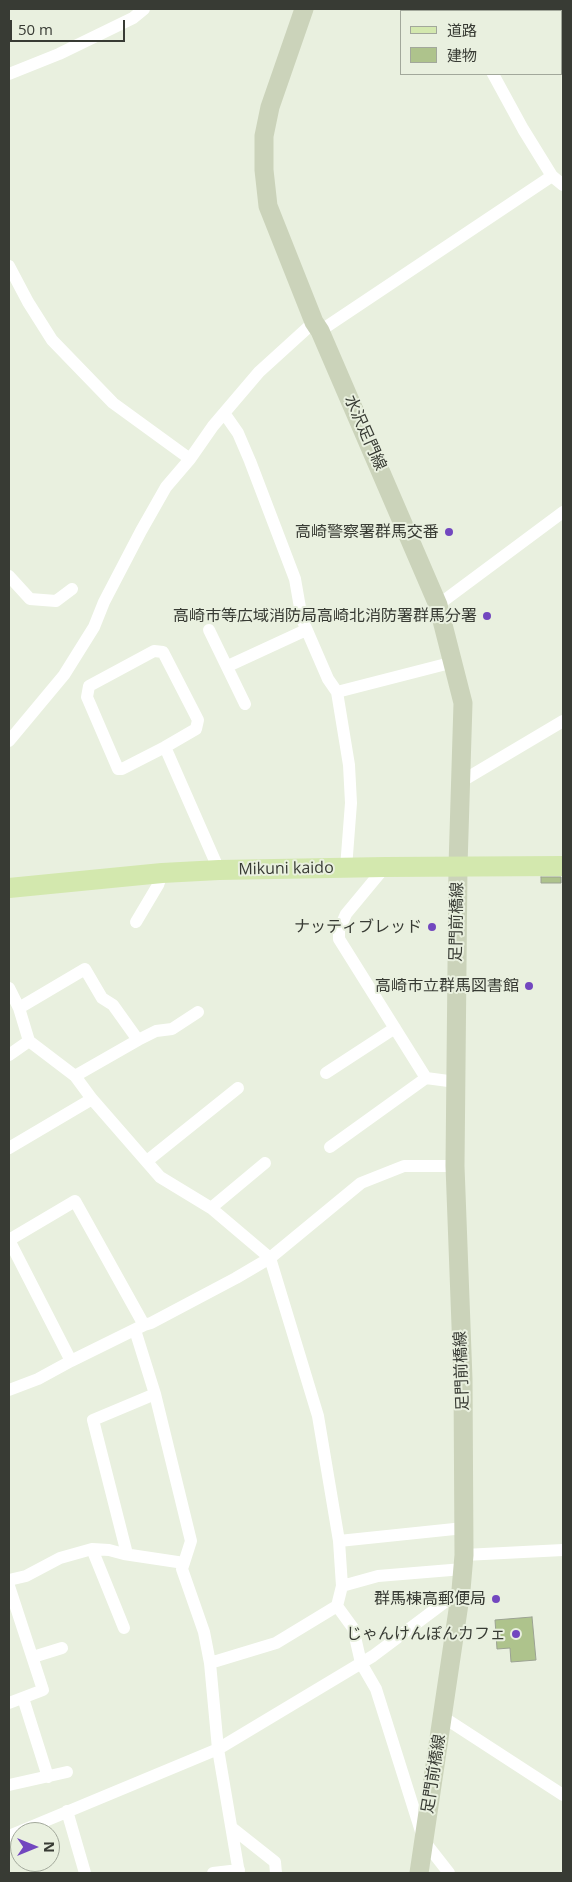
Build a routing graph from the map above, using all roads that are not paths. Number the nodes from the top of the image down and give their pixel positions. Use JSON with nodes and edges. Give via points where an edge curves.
{"nodes":[{"id":1,"x":144,"y":9,"type":"edge"},
{"id":2,"x":304,"y":9,"type":"edge"},
{"id":3,"x":9,"y":74,"type":"edge"},
{"id":4,"x":494,"y":75,"type":"edge"},
{"id":5,"x":552,"y":176,"type":"junction"},
{"id":6,"x":563,"y":185,"type":"edge"},
{"id":7,"x":9,"y":266,"type":"edge"},
{"id":8,"x":317,"y":326,"type":"junction"},
{"id":9,"x":224,"y":413,"type":"junction"},
{"id":10,"x":190,"y":459,"type":"junction"},
{"id":11,"x":563,"y":512,"type":"edge"},
{"id":12,"x":11,"y":584,"type":"edge"},
{"id":13,"x":72,"y":589,"type":"dead end"},
{"id":14,"x":438,"y":605,"type":"junction"},
{"id":15,"x":209,"y":630,"type":"dead end"},
{"id":16,"x":306,"y":630,"type":"junction"},
{"id":17,"x":454,"y":662,"type":"junction"},
{"id":18,"x":228,"y":666,"type":"junction"},
{"id":19,"x":337,"y":692,"type":"junction"},
{"id":20,"x":245,"y":704,"type":"dead end"},
{"id":21,"x":563,"y":721,"type":"edge"},
{"id":22,"x":9,"y":741,"type":"edge"},
{"id":23,"x":166,"y":747,"type":"junction"},
{"id":24,"x":462,"y":781,"type":"junction"},
{"id":25,"x":458,"y":866,"type":"junction"},
{"id":26,"x":563,"y":866,"type":"edge"},
{"id":27,"x":385,"y":867,"type":"junction"},
{"id":28,"x":346,"y":868,"type":"junction"},
{"id":29,"x":219,"y":870,"type":"junction"},
{"id":30,"x":162,"y":873,"type":"junction"},
{"id":31,"x":9,"y":888,"type":"edge"},
{"id":32,"x":136,"y":922,"type":"dead end"},
{"id":33,"x":9,"y":988,"type":"edge"},
{"id":34,"x":18,"y":1008,"type":"junction"},
{"id":35,"x":198,"y":1012,"type":"dead end"},
{"id":36,"x":395,"y":1028,"type":"junction"},
{"id":37,"x":138,"y":1040,"type":"junction"},
{"id":38,"x":30,"y":1041,"type":"junction"},
{"id":39,"x":9,"y":1055,"type":"edge"},
{"id":40,"x":326,"y":1073,"type":"dead end"},
{"id":41,"x":75,"y":1076,"type":"junction"},
{"id":42,"x":426,"y":1078,"type":"junction"},
{"id":43,"x":456,"y":1082,"type":"junction"},
{"id":44,"x":238,"y":1088,"type":"dead end"},
{"id":45,"x":92,"y":1099,"type":"junction"},
{"id":46,"x":330,"y":1147,"type":"dead end"},
{"id":47,"x":9,"y":1148,"type":"edge"},
{"id":48,"x":147,"y":1161,"type":"junction"},
{"id":49,"x":265,"y":1163,"type":"dead end"},
{"id":50,"x":455,"y":1166,"type":"junction"},
{"id":51,"x":211,"y":1208,"type":"junction"},
{"id":52,"x":270,"y":1258,"type":"junction"},
{"id":53,"x":140,"y":1328,"type":"junction"},
{"id":54,"x":71,"y":1361,"type":"junction"},
{"id":55,"x":9,"y":1390,"type":"edge"},
{"id":56,"x":155,"y":1394,"type":"junction"},
{"id":57,"x":464,"y":1528,"type":"junction"},
{"id":58,"x":339,"y":1541,"type":"junction"},
{"id":59,"x":92,"y":1549,"type":"junction"},
{"id":60,"x":563,"y":1550,"type":"edge"},
{"id":61,"x":127,"y":1554,"type":"junction"},
{"id":62,"x":464,"y":1562,"type":"junction"},
{"id":63,"x":184,"y":1563,"type":"junction"},
{"id":64,"x":9,"y":1580,"type":"edge"},
{"id":65,"x":9,"y":1586,"type":"edge"},
{"id":66,"x":342,"y":1586,"type":"junction"},
{"id":67,"x":461,"y":1590,"type":"junction"},
{"id":68,"x":337,"y":1606,"type":"junction"},
{"id":69,"x":124,"y":1628,"type":"dead end"},
{"id":70,"x":62,"y":1648,"type":"dead end"},
{"id":71,"x":32,"y":1657,"type":"junction"},
{"id":72,"x":360,"y":1663,"type":"junction"},
{"id":73,"x":210,"y":1664,"type":"junction"},
{"id":74,"x":23,"y":1698,"type":"junction"},
{"id":75,"x":9,"y":1703,"type":"edge"},
{"id":76,"x":443,"y":1717,"type":"junction"},
{"id":77,"x":218,"y":1749,"type":"junction"},
{"id":78,"x":67,"y":1772,"type":"dead end"},
{"id":79,"x":48,"y":1777,"type":"junction"},
{"id":80,"x":9,"y":1785,"type":"edge"},
{"id":81,"x":563,"y":1795,"type":"edge"},
{"id":82,"x":67,"y":1811,"type":"junction"},
{"id":83,"x":232,"y":1828,"type":"junction"},
{"id":84,"x":9,"y":1836,"type":"edge"},
{"id":85,"x":424,"y":1841,"type":"junction"},
{"id":86,"x":239,"y":1872,"type":"edge"},
{"id":87,"x":85,"y":1873,"type":"edge"},
{"id":88,"x":213,"y":1873,"type":"edge"},
{"id":89,"x":276,"y":1873,"type":"edge"},
{"id":90,"x":419,"y":1873,"type":"edge"},
{"id":91,"x":449,"y":1873,"type":"edge"}],
"edges":[{"from":1,"to":3,"type":"street","via":[[133,18],[59,54]]},
{"from":2,"to":8,"type":"main road","name":"水沢足門線","via":[[270,107],[264,136],[264,170],[268,206]]},
{"from":4,"to":5,"type":"street"},
{"from":5,"to":6,"type":"street"},
{"from":5,"to":8,"type":"street"},
{"from":7,"to":10,"type":"street","via":[[52,340],[114,404]]},
{"from":8,"to":9,"type":"street","via":[[259,372]]},
{"from":8,"to":14,"type":"main road","name":"水沢足門線"},
{"from":9,"to":10,"type":"street"},
{"from":9,"to":16,"type":"street","via":[[238,432],[295,579]]},
{"from":10,"to":22,"type":"street","via":[[166,488],[108,594],[94,628],[64,675]]},
{"from":11,"to":14,"type":"street"},
{"from":12,"to":13,"type":"street","via":[[30,599],[56,601]]},
{"from":14,"to":17,"type":"main road","name":"水沢足門線"},
{"from":15,"to":18,"type":"street"},
{"from":16,"to":18,"type":"street"},
{"from":16,"to":19,"type":"street"},
{"from":17,"to":19,"type":"street"},
{"from":17,"to":24,"type":"main road","name":"水沢足門線","via":[[463,703]]},
{"from":18,"to":20,"type":"street"},
{"from":19,"to":28,"type":"street","via":[[351,803]]},
{"from":21,"to":24,"type":"street"},
{"from":23,"to":23,"type":"street","via":[[118,769],[86,697],[88,686],[154,651],[163,652],[198,720],[196,728]]},
{"from":23,"to":29,"type":"street"},
{"from":24,"to":25,"type":"main road","name":"水沢足門線"},
{"from":25,"to":26,"type":"main road","name":"Mikuni kaido"},
{"from":25,"to":27,"type":"main road","name":"Mikuni kaido"},
{"from":25,"to":43,"type":"main road","name":"足門前橋線"},
{"from":27,"to":28,"type":"main road","name":"Mikuni kaido"},
{"from":27,"to":36,"type":"street","via":[[346,914],[339,938]]},
{"from":28,"to":29,"type":"main road","name":"Mikuni kaido"},
{"from":29,"to":30,"type":"main road","name":"Mikuni kaido"},
{"from":30,"to":31,"type":"main road","name":"Mikuni kaido"},
{"from":30,"to":32,"type":"street"},
{"from":33,"to":34,"type":"street"},
{"from":34,"to":37,"type":"street","via":[[85,969],[102,998],[114,1006]]},
{"from":34,"to":38,"type":"street"},
{"from":35,"to":37,"type":"street","via":[[172,1029],[156,1031]]},
{"from":36,"to":40,"type":"street"},
{"from":36,"to":42,"type":"street"},
{"from":37,"to":41,"type":"street"},
{"from":38,"to":39,"type":"street"},
{"from":38,"to":41,"type":"street"},
{"from":41,"to":45,"type":"street"},
{"from":42,"to":43,"type":"street"},
{"from":42,"to":46,"type":"street"},
{"from":43,"to":50,"type":"main road","name":"足門前橋線"},
{"from":44,"to":48,"type":"street"},
{"from":45,"to":47,"type":"street"},
{"from":45,"to":48,"type":"street"},
{"from":48,"to":51,"type":"street","via":[[160,1177]]},
{"from":49,"to":51,"type":"street"},
{"from":50,"to":52,"type":"street","via":[[404,1166],[361,1182]]},
{"from":50,"to":57,"type":"main road","name":"足門前橋線","via":[[463,1379]]},
{"from":51,"to":52,"type":"street"},
{"from":52,"to":53,"type":"street"},
{"from":52,"to":58,"type":"street","via":[[318,1416]]},
{"from":53,"to":54,"type":"street"},
{"from":53,"to":54,"type":"street","via":[[75,1201],[9,1240]]},
{"from":53,"to":56,"type":"street"},
{"from":54,"to":55,"type":"street"},
{"from":56,"to":61,"type":"street","via":[[93,1420]]},
{"from":56,"to":63,"type":"street","via":[[191,1541]]},
{"from":57,"to":58,"type":"street"},
{"from":57,"to":62,"type":"main road","name":"足門前橋線"},
{"from":58,"to":66,"type":"street"},
{"from":59,"to":61,"type":"street"},
{"from":59,"to":64,"type":"street","via":[[60,1558],[26,1576]]},
{"from":59,"to":69,"type":"street"},
{"from":60,"to":62,"type":"street"},
{"from":61,"to":63,"type":"street"},
{"from":62,"to":66,"type":"street","via":[[378,1576]]},
{"from":62,"to":67,"type":"main road","name":"足門前橋線"},
{"from":63,"to":73,"type":"street","via":[[182,1569],[204,1632]]},
{"from":65,"to":71,"type":"street"},
{"from":66,"to":68,"type":"street"},
{"from":67,"to":72,"type":"street"},
{"from":67,"to":76,"type":"main road","name":"足門前橋線"},
{"from":68,"to":72,"type":"street","via":[[353,1628]]},
{"from":68,"to":73,"type":"street","via":[[276,1643]]},
{"from":70,"to":71,"type":"street"},
{"from":71,"to":74,"type":"street","via":[[44,1690]]},
{"from":72,"to":77,"type":"street"},
{"from":72,"to":85,"type":"street","via":[[376,1689]]},
{"from":73,"to":77,"type":"street"},
{"from":74,"to":75,"type":"street"},
{"from":74,"to":79,"type":"street"},
{"from":76,"to":81,"type":"street"},
{"from":76,"to":85,"type":"main road","name":"足門前橋線"},
{"from":77,"to":82,"type":"street"},
{"from":77,"to":83,"type":"street"},
{"from":78,"to":79,"type":"street"},
{"from":79,"to":80,"type":"street"},
{"from":82,"to":84,"type":"street"},
{"from":82,"to":87,"type":"street"},
{"from":83,"to":86,"type":"street"},
{"from":83,"to":89,"type":"street","via":[[276,1862]]},
{"from":85,"to":90,"type":"main road","name":"足門前橋線"},
{"from":85,"to":91,"type":"street"},
{"from":86,"to":88,"type":"street"}]}
